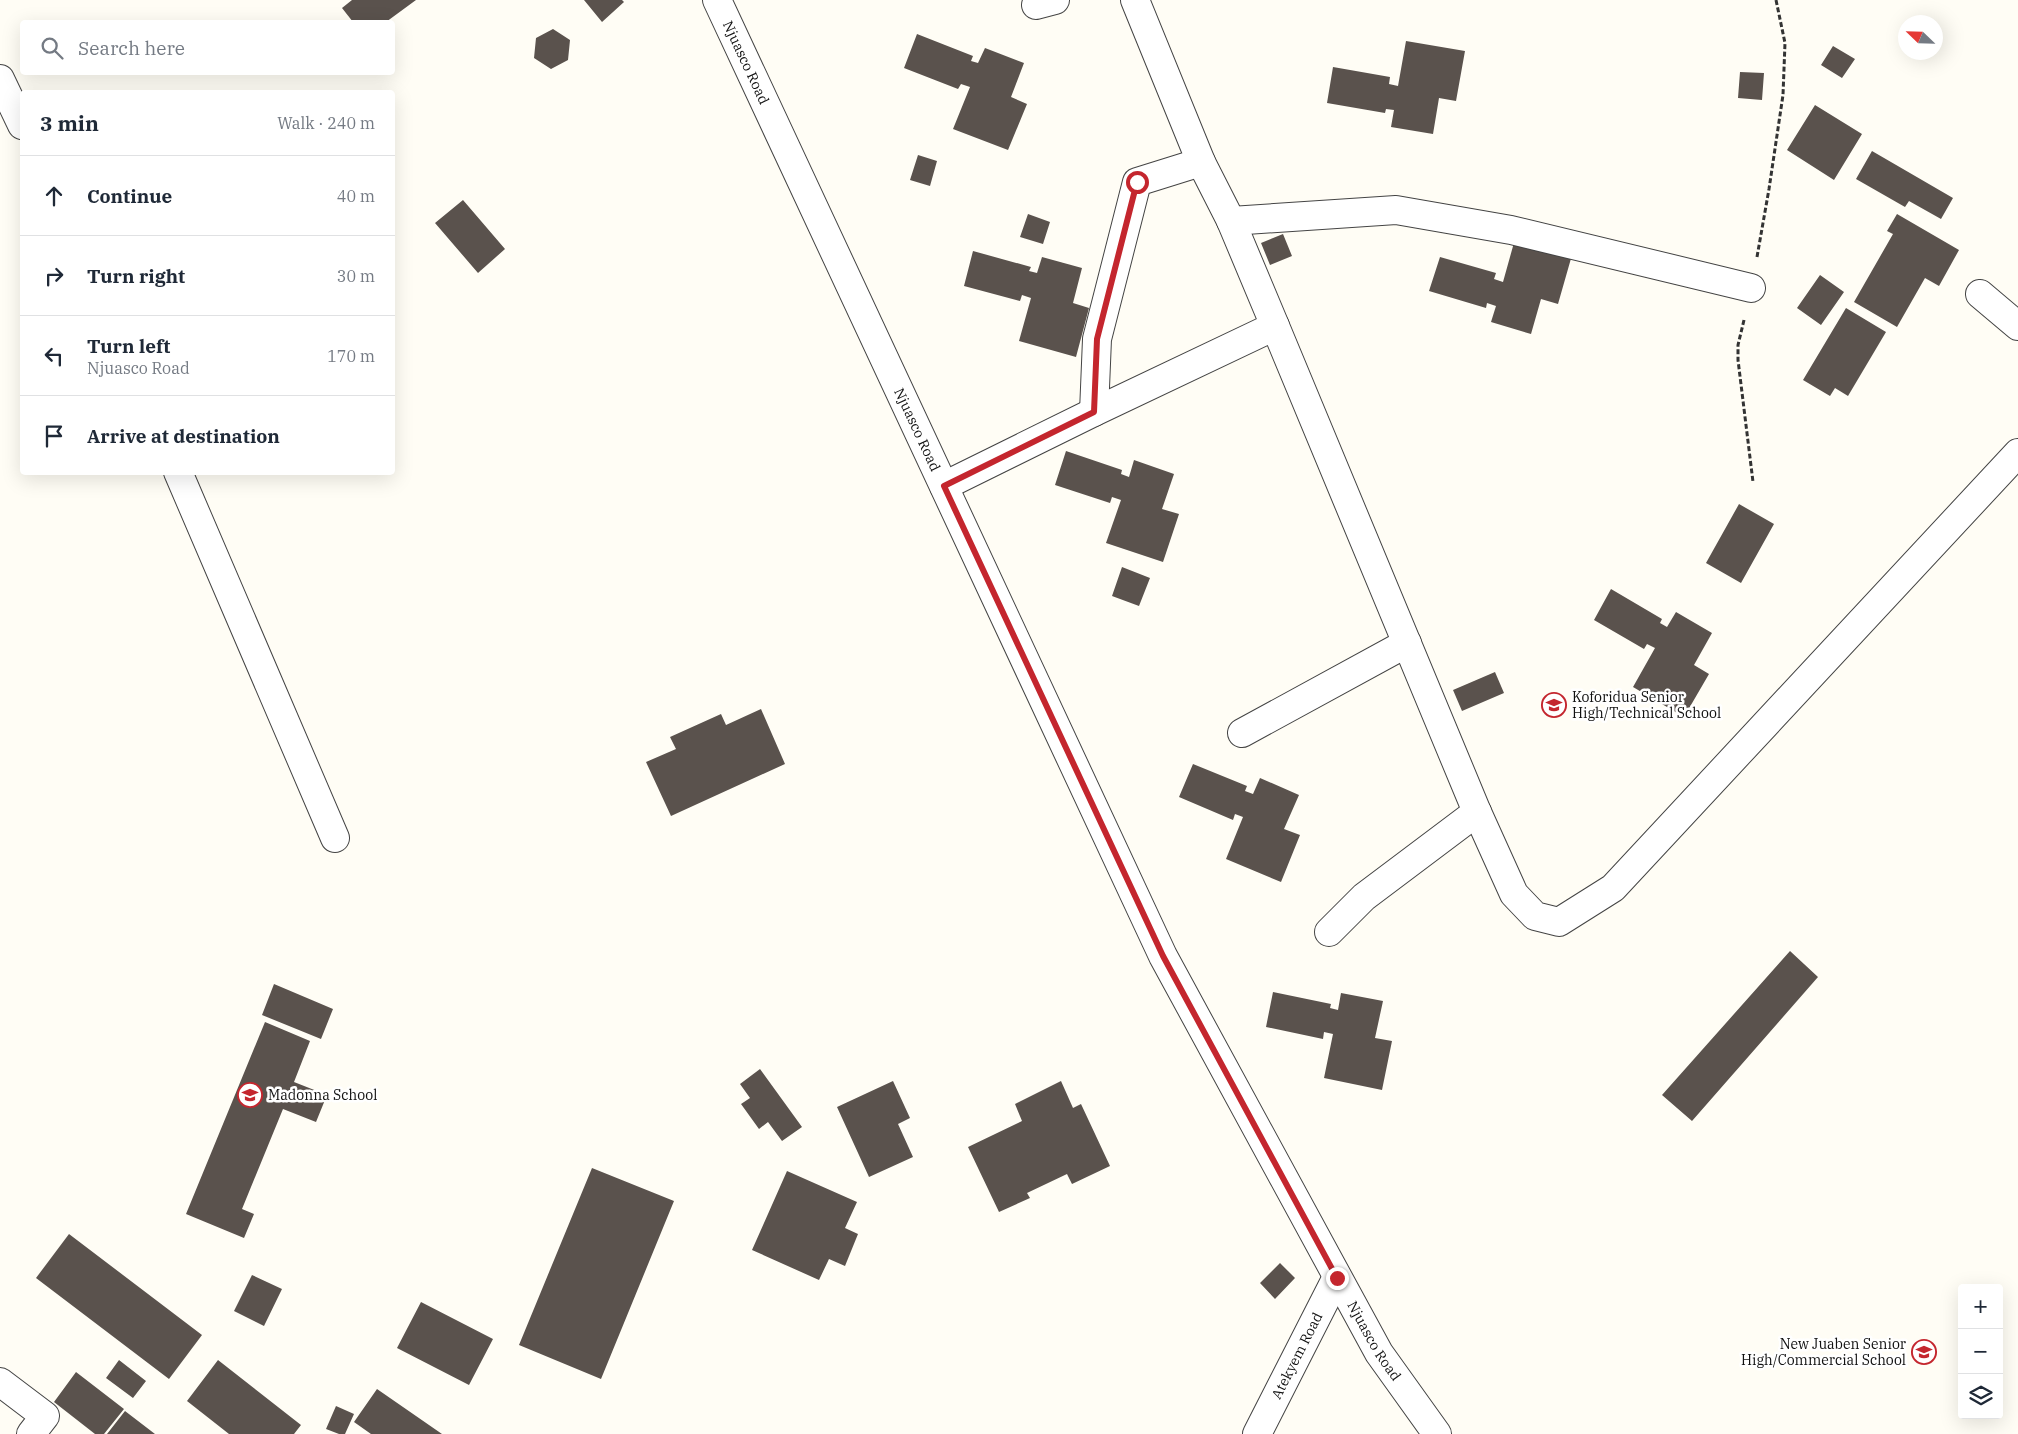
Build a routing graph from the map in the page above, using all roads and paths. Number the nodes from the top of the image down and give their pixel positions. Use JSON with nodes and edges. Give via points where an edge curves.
{"nodes":[{"id":1,"x":717,"y":0,"type":"edge"},
{"id":2,"x":1135,"y":0,"type":"edge"},
{"id":3,"x":1776,"y":0,"type":"edge"},
{"id":4,"x":0,"y":79,"type":"edge"},
{"id":5,"x":20,"y":121,"type":"edge"},
{"id":6,"x":1201,"y":162,"type":"junction"},
{"id":7,"x":1231,"y":222,"type":"junction"},
{"id":8,"x":1751,"y":288,"type":"junction"},
{"id":9,"x":1980,"y":294,"type":"dead end"},
{"id":10,"x":1275,"y":326,"type":"junction"},
{"id":11,"x":2018,"y":326,"type":"edge"},
{"id":12,"x":1094,"y":412,"type":"junction"},
{"id":13,"x":2018,"y":453,"type":"edge"},
{"id":14,"x":179,"y":475,"type":"edge"},
{"id":15,"x":1753,"y":482,"type":"dead end"},
{"id":16,"x":944,"y":486,"type":"junction"},
{"id":17,"x":1407,"y":643,"type":"junction"},
{"id":18,"x":1242,"y":734,"type":"dead end"},
{"id":19,"x":1477,"y":812,"type":"junction"},
{"id":20,"x":335,"y":838,"type":"dead end"},
{"id":21,"x":1329,"y":932,"type":"dead end"},
{"id":22,"x":1337,"y":1278,"type":"junction"},
{"id":23,"x":0,"y":1382,"type":"edge"},
{"id":24,"x":31,"y":1434,"type":"edge"},
{"id":25,"x":1258,"y":1434,"type":"edge"},
{"id":26,"x":1437,"y":1434,"type":"edge"}],
"edges":[{"from":1,"to":16,"type":"street","name":"Njuasco Road"},
{"from":2,"to":6,"type":"street"},
{"from":3,"to":8,"type":"path","via":[[1784,42],[1783,95],[1770,190]]},
{"from":4,"to":5,"type":"street"},
{"from":6,"to":7,"type":"street"},
{"from":6,"to":12,"type":"street","via":[[1137,182],[1097,339]]},
{"from":7,"to":8,"type":"street","via":[[1396,210],[1511,230]]},
{"from":7,"to":10,"type":"street"},
{"from":8,"to":15,"type":"path","via":[[1738,345],[1738,360]]},
{"from":9,"to":11,"type":"street"},
{"from":10,"to":12,"type":"street"},
{"from":10,"to":17,"type":"street"},
{"from":12,"to":16,"type":"street"},
{"from":13,"to":19,"type":"street","via":[[1614,888],[1559,922],[1535,916],[1514,894]]},
{"from":14,"to":20,"type":"street"},
{"from":16,"to":22,"type":"street","name":"Njuasco Road","via":[[1163,956]]},
{"from":17,"to":18,"type":"street"},
{"from":17,"to":19,"type":"street"},
{"from":19,"to":21,"type":"street","via":[[1364,897]]},
{"from":22,"to":25,"type":"street","name":"Atekyem Road"},
{"from":22,"to":26,"type":"street","name":"Njuasco Road","via":[[1379,1353]]},
{"from":23,"to":24,"type":"street","via":[[45,1416]]}]}
